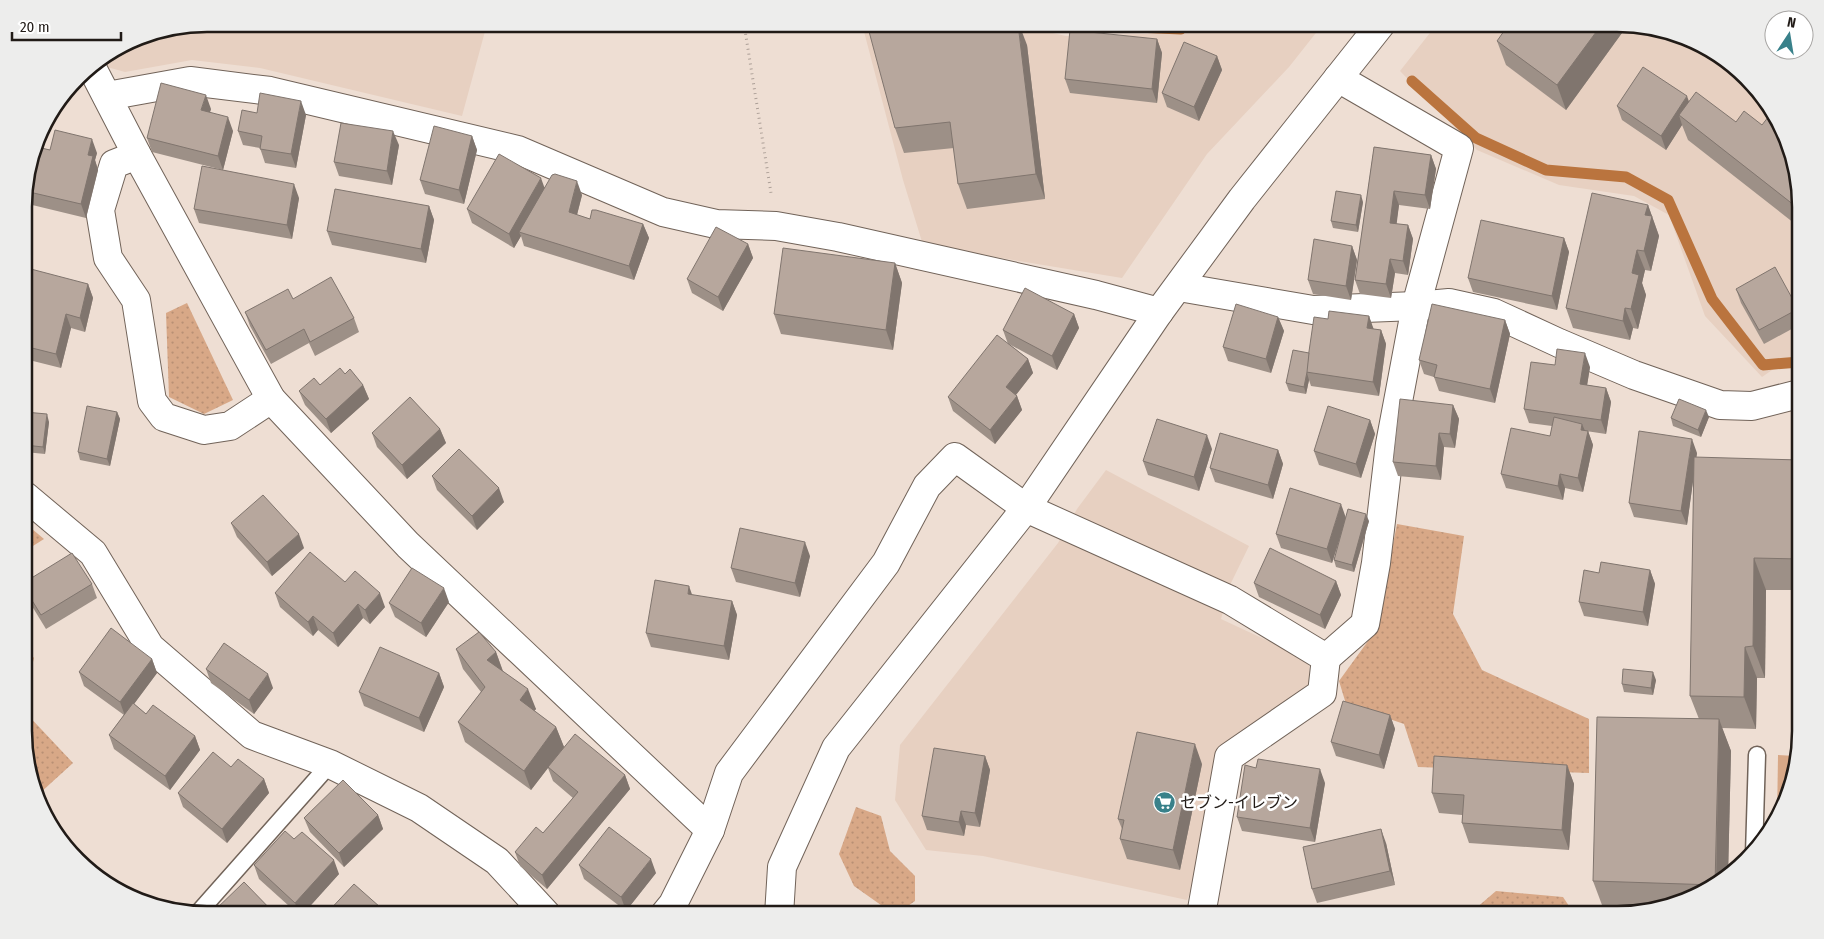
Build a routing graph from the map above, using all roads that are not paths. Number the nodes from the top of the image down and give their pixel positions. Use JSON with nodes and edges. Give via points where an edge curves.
{"nodes":[{"id":1,"x":1375,"y":32,"type":"edge"},
{"id":2,"x":95,"y":74,"type":"edge"},
{"id":3,"x":1338,"y":78,"type":"junction"},
{"id":4,"x":107,"y":96,"type":"junction"},
{"id":5,"x":137,"y":155,"type":"junction"},
{"id":6,"x":1179,"y":286,"type":"junction"},
{"id":7,"x":1416,"y":306,"type":"junction"},
{"id":8,"x":1159,"y":312,"type":"junction"},
{"id":9,"x":1792,"y":396,"type":"edge"},
{"id":10,"x":271,"y":399,"type":"junction"},
{"id":11,"x":32,"y":502,"type":"edge"},
{"id":12,"x":1026,"y":508,"type":"junction"},
{"id":13,"x":1326,"y":658,"type":"junction"},
{"id":14,"x":1757,"y":755,"type":"dead end"},
{"id":15,"x":330,"y":764,"type":"junction"},
{"id":16,"x":710,"y":830,"type":"junction"},
{"id":17,"x":1754,"y":839,"type":"edge"},
{"id":18,"x":204,"y":906,"type":"edge"},
{"id":19,"x":538,"y":906,"type":"edge"},
{"id":20,"x":671,"y":906,"type":"edge"},
{"id":21,"x":780,"y":906,"type":"edge"},
{"id":22,"x":1203,"y":906,"type":"edge"}],
"edges":[{"from":1,"to":3,"type":"street"},
{"from":2,"to":4,"type":"street"},
{"from":3,"to":6,"type":"street","via":[[1242,199]]},
{"from":3,"to":7,"type":"street","via":[[1459,148]]},
{"from":4,"to":5,"type":"street"},
{"from":4,"to":8,"type":"street","via":[[190,81],[270,91],[518,150],[663,212],[716,224],[776,226],[838,237]]},
{"from":5,"to":10,"type":"street"},
{"from":5,"to":10,"type":"street","via":[[114,164],[100,210],[108,258],[136,300],[152,401],[164,417],[204,430],[230,426]]},
{"from":6,"to":7,"type":"street","via":[[1313,310]]},
{"from":6,"to":8,"type":"street"},
{"from":7,"to":9,"type":"street","via":[[1449,303],[1494,313],[1625,371],[1720,405],[1752,406]]},
{"from":7,"to":13,"type":"street","via":[[1390,444],[1376,563],[1365,624]]},
{"from":8,"to":12,"type":"street"},
{"from":10,"to":16,"type":"street","via":[[408,545]]},
{"from":11,"to":15,"type":"street","via":[[94,553],[157,654],[252,735]]},
{"from":12,"to":13,"type":"street","via":[[1230,600]]},
{"from":12,"to":16,"type":"street","via":[[956,458],[927,486],[886,563],[728,773]]},
{"from":12,"to":21,"type":"street","via":[[836,748],[782,867]]},
{"from":13,"to":22,"type":"street","via":[[1322,693],[1229,758]]},
{"from":14,"to":17,"type":"lane"},
{"from":15,"to":18,"type":"lane"},
{"from":15,"to":19,"type":"street","via":[[419,808],[496,861]]},
{"from":16,"to":20,"type":"street"}]}
